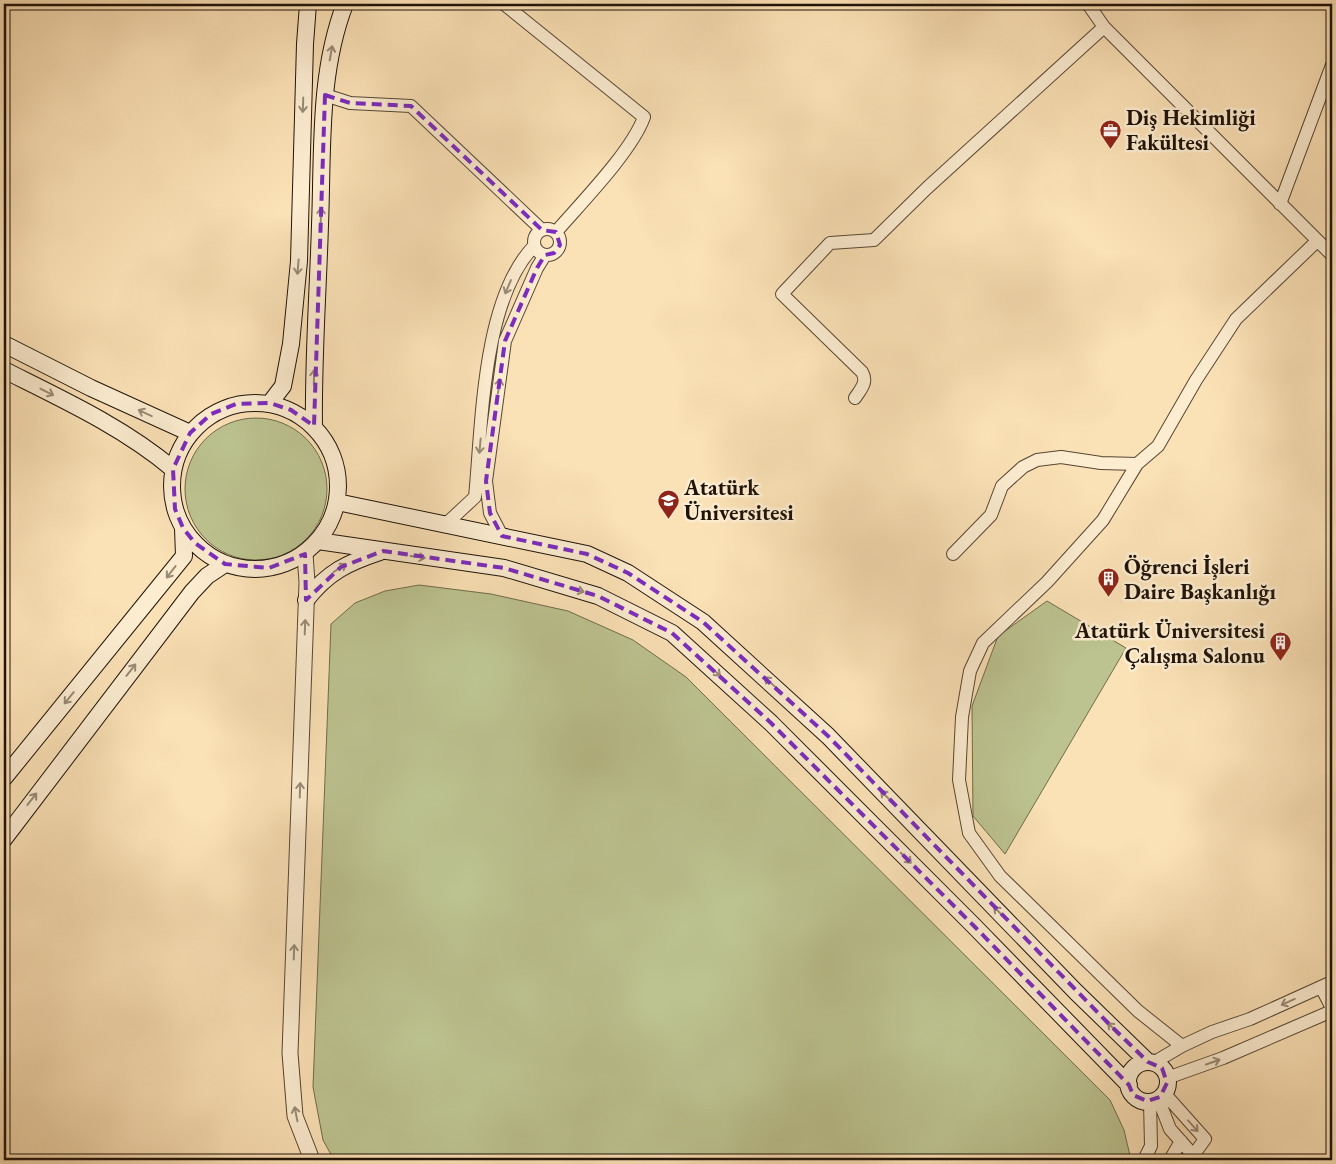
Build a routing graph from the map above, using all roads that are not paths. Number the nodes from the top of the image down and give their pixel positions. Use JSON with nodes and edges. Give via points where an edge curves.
{"nodes":[{"id":1,"x":308,"y":4,"type":"edge"},
{"id":2,"x":345,"y":4,"type":"edge"},
{"id":3,"x":504,"y":4,"type":"edge"},
{"id":4,"x":1088,"y":4,"type":"edge"},
{"id":5,"x":1104,"y":27,"type":"junction"},
{"id":6,"x":1332,"y":64,"type":"edge"},
{"id":7,"x":325,"y":95,"type":"junction"},
{"id":8,"x":1280,"y":204,"type":"junction"},
{"id":9,"x":542,"y":230,"type":"junction"},
{"id":10,"x":556,"y":232,"type":"junction"},
{"id":11,"x":1317,"y":241,"type":"junction"},
{"id":12,"x":534,"y":246,"type":"junction"},
{"id":13,"x":1332,"y":255,"type":"edge"},
{"id":14,"x":545,"y":256,"type":"junction"},
{"id":15,"x":4,"y":344,"type":"edge"},
{"id":16,"x":4,"y":370,"type":"edge"},
{"id":17,"x":855,"y":398,"type":"dead end"},
{"id":18,"x":270,"y":403,"type":"junction"},
{"id":19,"x":314,"y":426,"type":"junction"},
{"id":20,"x":190,"y":432,"type":"junction"},
{"id":21,"x":1137,"y":464,"type":"junction"},
{"id":22,"x":173,"y":469,"type":"junction"},
{"id":23,"x":337,"y":502,"type":"junction"},
{"id":24,"x":446,"y":524,"type":"junction"},
{"id":25,"x":183,"y":528,"type":"junction"},
{"id":26,"x":502,"y":536,"type":"junction"},
{"id":27,"x":318,"y":541,"type":"junction"},
{"id":28,"x":383,"y":551,"type":"junction"},
{"id":29,"x":304,"y":554,"type":"junction"},
{"id":30,"x":954,"y":554,"type":"dead end"},
{"id":31,"x":225,"y":564,"type":"junction"},
{"id":32,"x":306,"y":600,"type":"junction"},
{"id":33,"x":4,"y":778,"type":"edge"},
{"id":34,"x":4,"y":839,"type":"edge"},
{"id":35,"x":1326,"y":985,"type":"edge"},
{"id":36,"x":1332,"y":1010,"type":"edge"},
{"id":37,"x":1182,"y":1046,"type":"junction"},
{"id":38,"x":1151,"y":1062,"type":"junction"},
{"id":39,"x":1129,"y":1085,"type":"junction"},
{"id":40,"x":1160,"y":1093,"type":"junction"},
{"id":41,"x":1181,"y":1141,"type":"junction"},
{"id":42,"x":1191,"y":1158,"type":"edge"},
{"id":43,"x":312,"y":1160,"type":"edge"},
{"id":44,"x":1144,"y":1160,"type":"edge"},
{"id":45,"x":1170,"y":1160,"type":"edge"}],
"edges":[{"from":1,"to":18,"type":"main road","one_way":true,"via":[[298,261],[291,344],[283,386]]},
{"from":7,"to":2,"type":"main road","one_way":true,"via":[[336,27]]},
{"from":3,"to":10,"type":"street","via":[[644,116],[640,128],[607,172]]},
{"from":4,"to":5,"type":"street"},
{"from":5,"to":8,"type":"street"},
{"from":5,"to":17,"type":"street","via":[[874,240],[830,243],[782,294],[862,372],[864,383]]},
{"from":6,"to":8,"type":"street"},
{"from":7,"to":9,"type":"street","via":[[350,103],[411,106]]},
{"from":19,"to":7,"type":"main road","one_way":true},
{"from":8,"to":11,"type":"street"},
{"from":9,"to":10,"type":"street"},
{"from":9,"to":12,"type":"street","via":[[535,236]]},
{"from":10,"to":14,"type":"street","via":[[560,240],[558,250]]},
{"from":11,"to":13,"type":"street"},
{"from":11,"to":21,"type":"street","via":[[1236,319],[1158,446]]},
{"from":12,"to":14,"type":"street"},
{"from":12,"to":24,"type":"street","one_way":true,"via":[[514,275],[498,314],[486,378],[475,497]]},
{"from":26,"to":14,"type":"street","one_way":true,"via":[[490,513],[486,481],[505,341]]},
{"from":20,"to":15,"type":"main road","one_way":true,"via":[[90,388]]},
{"from":16,"to":22,"type":"main road","one_way":true,"via":[[74,405],[148,448]]},
{"from":18,"to":19,"type":"main road","via":[[291,410]]},
{"from":18,"to":20,"type":"main road","via":[[236,404],[211,414]]},
{"from":19,"to":23,"type":"main road","via":[[330,448],[338,475]]},
{"from":20,"to":22,"type":"main road"},
{"from":21,"to":30,"type":"street","via":[[1061,457],[1038,460],[1023,467],[1002,486],[991,515]]},
{"from":21,"to":37,"type":"street","via":[[1103,520],[1047,582],[983,644],[970,671],[962,717],[959,780],[970,833],[1000,876],[1138,1011]]},
{"from":22,"to":25,"type":"main road","via":[[175,509]]},
{"from":23,"to":24,"type":"main road"},
{"from":23,"to":27,"type":"main road","via":[[330,523]]},
{"from":24,"to":26,"type":"main road"},
{"from":25,"to":31,"type":"main road","via":[[195,544]]},
{"from":25,"to":33,"type":"main road","one_way":true,"via":[[184,556]]},
{"from":38,"to":26,"type":"main road","one_way":true,"via":[[1076,992],[828,736],[703,622],[628,573],[586,554]]},
{"from":27,"to":28,"type":"main road"},
{"from":27,"to":29,"type":"main road"},
{"from":32,"to":28,"type":"main road","one_way":true,"via":[[320,583],[341,567]]},
{"from":28,"to":39,"type":"main road","one_way":true,"via":[[504,568],[598,596],[672,632],[772,724]]},
{"from":29,"to":31,"type":"main road","via":[[270,568],[251,569]]},
{"from":29,"to":32,"type":"street"},
{"from":34,"to":31,"type":"main road","one_way":true,"via":[[192,592]]},
{"from":43,"to":32,"type":"street","one_way":true,"via":[[295,1116],[290,1053]]},
{"from":35,"to":36,"type":"street"},
{"from":35,"to":37,"type":"street","one_way":true},
{"from":40,"to":36,"type":"street","one_way":true,"via":[[1223,1058]]},
{"from":37,"to":38,"type":"street"},
{"from":38,"to":39,"type":"main road","via":[[1132,1070]]},
{"from":38,"to":40,"type":"main road","via":[[1162,1068]]},
{"from":39,"to":40,"type":"main road","via":[[1137,1098]]},
{"from":40,"to":41,"type":"street","via":[[1170,1129]]},
{"from":40,"to":42,"type":"street","one_way":true,"via":[[1205,1140]]},
{"from":40,"to":44,"type":"street","via":[[1150,1146]]},
{"from":41,"to":42,"type":"street"},
{"from":41,"to":45,"type":"street"}]}
